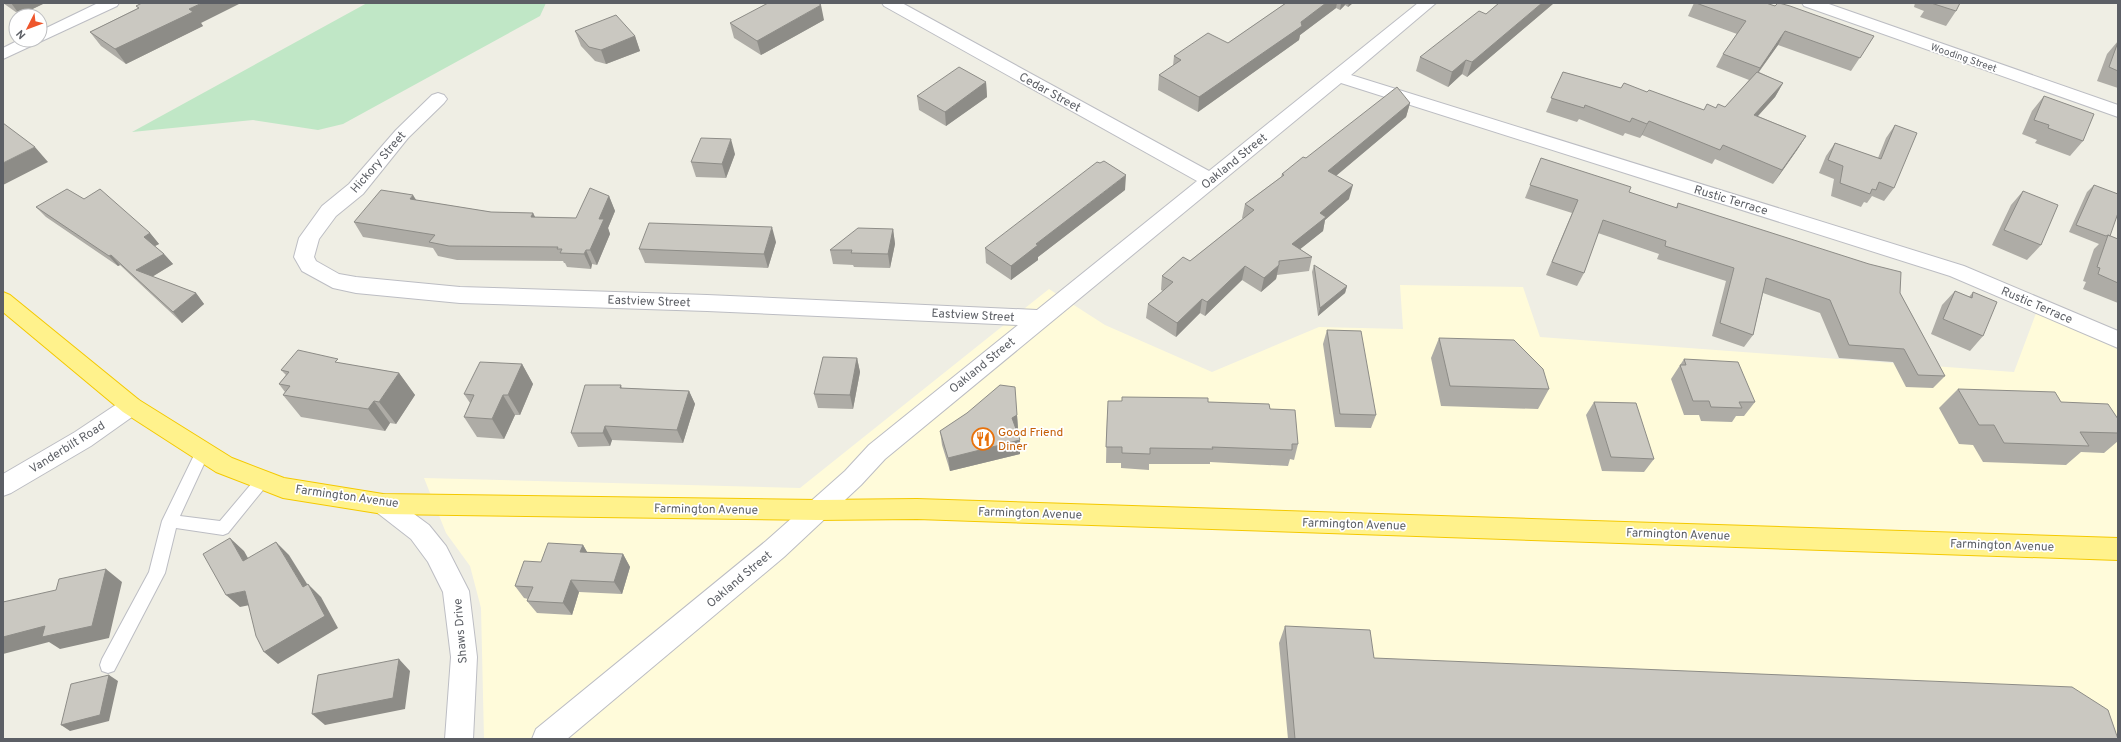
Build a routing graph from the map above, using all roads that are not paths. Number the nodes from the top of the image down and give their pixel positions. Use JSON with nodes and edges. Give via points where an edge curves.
{"nodes":[{"id":1,"x":111,"y":3,"type":"edge"},
{"id":2,"x":890,"y":3,"type":"edge"},
{"id":3,"x":1428,"y":3,"type":"edge"},
{"id":4,"x":1810,"y":3,"type":"edge"},
{"id":5,"x":48,"y":33,"type":"edge"},
{"id":6,"x":16,"y":48,"type":"edge"},
{"id":7,"x":3,"y":54,"type":"edge"},
{"id":8,"x":1337,"y":76,"type":"junction"},
{"id":9,"x":438,"y":99,"type":"dead end"},
{"id":10,"x":2118,"y":111,"type":"edge"},
{"id":11,"x":1211,"y":180,"type":"junction"},
{"id":12,"x":318,"y":226,"type":"joint"},
{"id":13,"x":3,"y":300,"type":"edge"},
{"id":14,"x":1039,"y":318,"type":"junction"},
{"id":15,"x":2118,"y":340,"type":"edge"},
{"id":16,"x":130,"y":406,"type":"junction"},
{"id":17,"x":203,"y":451,"type":"junction"},
{"id":18,"x":264,"y":480,"type":"junction"},
{"id":19,"x":3,"y":486,"type":"edge"},
{"id":20,"x":383,"y":504,"type":"junction"},
{"id":21,"x":818,"y":510,"type":"junction"},
{"id":22,"x":170,"y":521,"type":"junction"},
{"id":23,"x":2118,"y":549,"type":"edge"},
{"id":24,"x":108,"y":665,"type":"dead end"},
{"id":25,"x":459,"y":739,"type":"edge"},
{"id":26,"x":546,"y":739,"type":"edge"}],
"edges":[{"from":1,"to":5,"type":"street"},
{"from":2,"to":11,"type":"street","name":"Cedar Street"},
{"from":3,"to":8,"type":"street","name":"Oakland Street"},
{"from":4,"to":10,"type":"street","name":"Wooding Street"},
{"from":6,"to":7,"type":"street"},
{"from":8,"to":11,"type":"street","name":"Oakland Street"},
{"from":8,"to":15,"type":"street","name":"Rustic Terrace","via":[[1957,271]]},
{"from":9,"to":12,"type":"street","name":"Hickory Street","via":[[402,134],[356,189],[329,211]]},
{"from":11,"to":14,"type":"street","name":"Oakland Street"},
{"from":12,"to":14,"type":"street","name":"Eastview Street","via":[[308,238],[305,248],[304,257],[309,266],[333,280],[356,285],[460,295]]},
{"from":13,"to":16,"type":"highway","name":"Farmington Avenue"},
{"from":14,"to":21,"type":"street","name":"Oakland Street","via":[[877,452]]},
{"from":16,"to":17,"type":"highway","name":"Farmington Avenue"},
{"from":16,"to":19,"type":"street","name":"Vanderbilt Road","via":[[83,439]]},
{"from":17,"to":18,"type":"highway","name":"Farmington Avenue","via":[[224,465]]},
{"from":17,"to":22,"type":"lane"},
{"from":18,"to":20,"type":"highway","name":"Farmington Avenue","via":[[284,488]]},
{"from":18,"to":22,"type":"lane","via":[[223,528]]},
{"from":20,"to":21,"type":"highway","name":"Farmington Avenue"},
{"from":20,"to":25,"type":"street","name":"Shaws Drive","via":[[420,532],[437,554],[456,591],[464,657]]},
{"from":21,"to":23,"type":"highway","name":"Farmington Avenue","via":[[925,509]]},
{"from":21,"to":26,"type":"street","name":"Oakland Street","via":[[775,549]]},
{"from":22,"to":24,"type":"lane","via":[[157,572]]}]}
